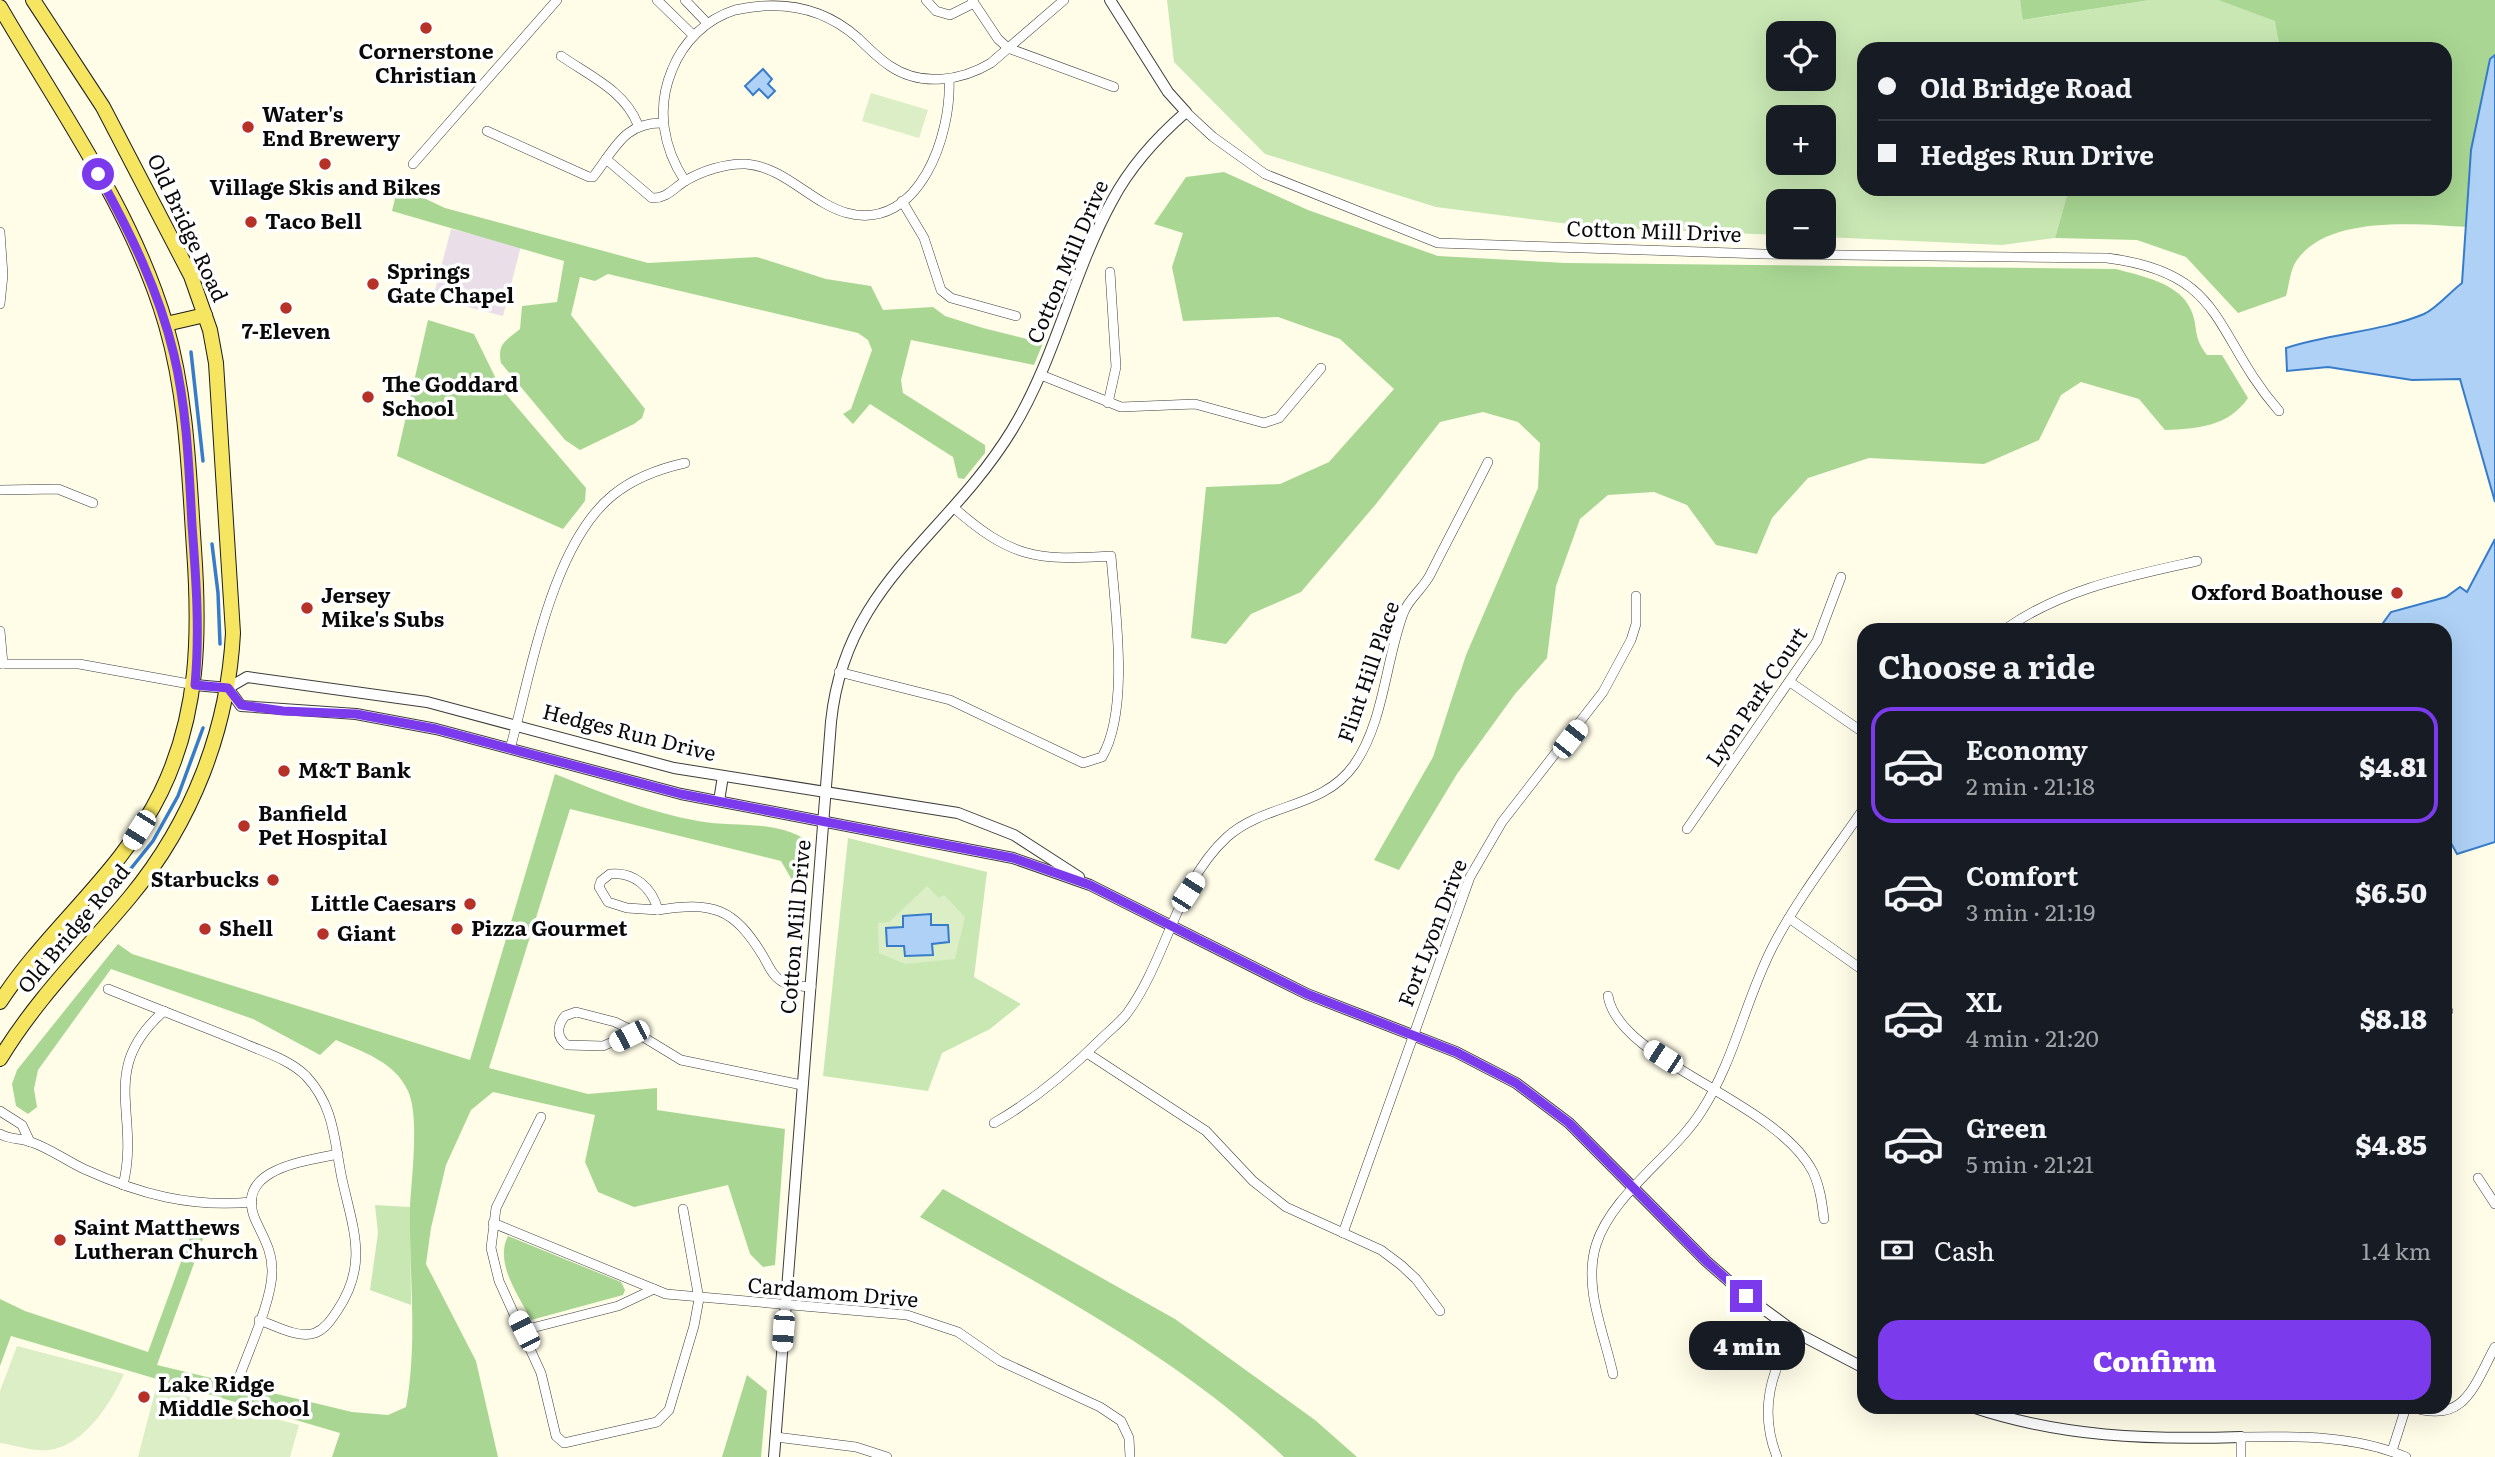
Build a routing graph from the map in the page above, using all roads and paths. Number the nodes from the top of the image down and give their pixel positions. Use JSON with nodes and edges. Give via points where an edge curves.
{"nodes":[{"id":1,"x":33,"y":0,"type":"edge"},
{"id":2,"x":557,"y":0,"type":"edge"},
{"id":3,"x":657,"y":0,"type":"edge"},
{"id":4,"x":685,"y":0,"type":"edge"},
{"id":5,"x":926,"y":0,"type":"edge"},
{"id":6,"x":1064,"y":0,"type":"edge"},
{"id":7,"x":1110,"y":0,"type":"edge"},
{"id":8,"x":785,"y":1,"type":"edge"},
{"id":9,"x":973,"y":2,"type":"edge"},
{"id":10,"x":0,"y":7,"type":"edge"},
{"id":11,"x":707,"y":23,"type":"junction"},
{"id":12,"x":693,"y":36,"type":"junction"},
{"id":13,"x":1008,"y":48,"type":"junction"},
{"id":14,"x":561,"y":56,"type":"dead end"},
{"id":15,"x":948,"y":79,"type":"junction"},
{"id":16,"x":1114,"y":87,"type":"dead end"},
{"id":17,"x":1186,"y":112,"type":"junction"},
{"id":18,"x":663,"y":123,"type":"junction"},
{"id":19,"x":638,"y":125,"type":"junction"},
{"id":20,"x":486,"y":131,"type":"dead end"},
{"id":21,"x":606,"y":159,"type":"junction"},
{"id":22,"x":413,"y":164,"type":"dead end"},
{"id":23,"x":685,"y":181,"type":"junction"},
{"id":24,"x":902,"y":201,"type":"junction"},
{"id":25,"x":0,"y":232,"type":"edge"},
{"id":26,"x":1111,"y":272,"type":"dead end"},
{"id":27,"x":0,"y":303,"type":"edge"},
{"id":28,"x":205,"y":315,"type":"junction"},
{"id":29,"x":1016,"y":316,"type":"dead end"},
{"id":30,"x":166,"y":324,"type":"junction"},
{"id":31,"x":1321,"y":368,"type":"dead end"},
{"id":32,"x":1041,"y":375,"type":"junction"},
{"id":33,"x":1108,"y":403,"type":"junction"},
{"id":34,"x":2279,"y":411,"type":"dead end"},
{"id":35,"x":1488,"y":462,"type":"dead end"},
{"id":36,"x":685,"y":463,"type":"dead end"},
{"id":37,"x":0,"y":489,"type":"edge"},
{"id":38,"x":93,"y":503,"type":"dead end"},
{"id":39,"x":953,"y":507,"type":"junction"},
{"id":40,"x":2197,"y":561,"type":"dead end"},
{"id":41,"x":1841,"y":577,"type":"dead end"},
{"id":42,"x":1636,"y":596,"type":"dead end"},
{"id":43,"x":2016,"y":623,"type":"edge"},
{"id":44,"x":0,"y":631,"type":"edge"},
{"id":45,"x":1,"y":664,"type":"edge"},
{"id":46,"x":839,"y":672,"type":"junction"},
{"id":47,"x":1790,"y":682,"type":"junction"},
{"id":48,"x":195,"y":685,"type":"junction"},
{"id":49,"x":228,"y":688,"type":"junction"},
{"id":50,"x":517,"y":724,"type":"junction"},
{"id":51,"x":1857,"y":728,"type":"edge"},
{"id":52,"x":510,"y":749,"type":"junction"},
{"id":53,"x":723,"y":776,"type":"junction"},
{"id":54,"x":827,"y":792,"type":"junction"},
{"id":55,"x":719,"y":801,"type":"junction"},
{"id":56,"x":1857,"y":818,"type":"edge"},
{"id":57,"x":825,"y":820,"type":"junction"},
{"id":58,"x":1687,"y":829,"type":"dead end"},
{"id":59,"x":1090,"y":885,"type":"junction"},
{"id":60,"x":659,"y":910,"type":"junction"},
{"id":61,"x":1788,"y":918,"type":"junction"},
{"id":62,"x":1171,"y":925,"type":"junction"},
{"id":63,"x":1857,"y":966,"type":"edge"},
{"id":64,"x":811,"y":987,"type":"junction"},
{"id":65,"x":108,"y":989,"type":"dead end"},
{"id":66,"x":1608,"y":996,"type":"dead end"},
{"id":67,"x":0,"y":1002,"type":"edge"},
{"id":68,"x":164,"y":1011,"type":"junction"},
{"id":69,"x":635,"y":1032,"type":"junction"},
{"id":70,"x":1414,"y":1037,"type":"junction"},
{"id":71,"x":1087,"y":1053,"type":"junction"},
{"id":72,"x":0,"y":1059,"type":"edge"},
{"id":73,"x":802,"y":1084,"type":"junction"},
{"id":74,"x":1715,"y":1088,"type":"junction"},
{"id":75,"x":0,"y":1111,"type":"edge"},
{"id":76,"x":541,"y":1117,"type":"dead end"},
{"id":77,"x":994,"y":1123,"type":"dead end"},
{"id":78,"x":0,"y":1135,"type":"edge"},
{"id":79,"x":30,"y":1142,"type":"junction"},
{"id":80,"x":338,"y":1154,"type":"junction"},
{"id":81,"x":2478,"y":1178,"type":"dead end"},
{"id":82,"x":123,"y":1185,"type":"junction"},
{"id":83,"x":1634,"y":1190,"type":"junction"},
{"id":84,"x":252,"y":1202,"type":"junction"},
{"id":85,"x":2495,"y":1204,"type":"edge"},
{"id":86,"x":683,"y":1209,"type":"dead end"},
{"id":87,"x":1824,"y":1219,"type":"dead end"},
{"id":88,"x":493,"y":1223,"type":"junction"},
{"id":89,"x":1343,"y":1233,"type":"junction"},
{"id":90,"x":654,"y":1289,"type":"junction"},
{"id":91,"x":699,"y":1299,"type":"junction"},
{"id":92,"x":785,"y":1305,"type":"junction"},
{"id":93,"x":1440,"y":1311,"type":"dead end"},
{"id":94,"x":259,"y":1320,"type":"junction"},
{"id":95,"x":524,"y":1331,"type":"junction"},
{"id":96,"x":1795,"y":1332,"type":"junction"},
{"id":97,"x":2495,"y":1347,"type":"edge"},
{"id":98,"x":1857,"y":1364,"type":"edge"},
{"id":99,"x":1613,"y":1374,"type":"dead end"},
{"id":100,"x":237,"y":1383,"type":"dead end"},
{"id":101,"x":2452,"y":1409,"type":"edge"},
{"id":102,"x":1994,"y":1414,"type":"edge"},
{"id":103,"x":2404,"y":1414,"type":"edge"},
{"id":104,"x":776,"y":1437,"type":"junction"},
{"id":105,"x":2241,"y":1437,"type":"junction"},
{"id":106,"x":2392,"y":1451,"type":"junction"},
{"id":107,"x":775,"y":1457,"type":"edge"},
{"id":108,"x":887,"y":1457,"type":"edge"},
{"id":109,"x":1130,"y":1457,"type":"edge"},
{"id":110,"x":1777,"y":1457,"type":"edge"},
{"id":111,"x":2241,"y":1457,"type":"edge"},
{"id":112,"x":2406,"y":1457,"type":"edge"}],
"edges":[{"from":1,"to":28,"type":"main road","name":"Old Bridge Road","via":[[127,151],[191,276]]},
{"from":2,"to":22,"type":"street"},
{"from":3,"to":12,"type":"street"},
{"from":4,"to":11,"type":"street"},
{"from":5,"to":9,"type":"street","via":[[936,11],[950,15]]},
{"from":6,"to":13,"type":"street"},
{"from":7,"to":17,"type":"street","via":[[1168,92]]},
{"from":8,"to":11,"type":"street","via":[[751,5]]},
{"from":8,"to":15,"type":"street","via":[[834,21],[891,67]]},
{"from":9,"to":13,"type":"street"},
{"from":10,"to":30,"type":"main road","name":"Old Bridge Road","via":[[120,214]]},
{"from":11,"to":12,"type":"street"},
{"from":12,"to":18,"type":"street","via":[[671,71]]},
{"from":13,"to":15,"type":"street","via":[[977,71]]},
{"from":13,"to":16,"type":"street"},
{"from":14,"to":19,"type":"street","via":[[618,93]]},
{"from":15,"to":24,"type":"street","via":[[949,110],[940,148],[922,180]]},
{"from":17,"to":32,"type":"street","name":"Cotton Mill Drive","via":[[1137,162],[1110,203]]},
{"from":17,"to":34,"type":"street","name":"Cotton Mill Drive","via":[[1265,174],[1438,243],[1763,254],[2107,258],[2156,267],[2185,281],[2207,301],[2260,389]]},
{"from":18,"to":19,"type":"street"},
{"from":18,"to":23,"type":"street","via":[[668,147]]},
{"from":19,"to":21,"type":"street"},
{"from":20,"to":21,"type":"street","via":[[589,177]]},
{"from":21,"to":23,"type":"street","via":[[652,198],[664,196]]},
{"from":23,"to":24,"type":"street","via":[[710,170],[743,164],[772,170],[845,212],[871,214]]},
{"from":24,"to":29,"type":"street","via":[[925,237],[941,290],[951,298]]},
{"from":25,"to":27,"type":"street"},
{"from":26,"to":33,"type":"street","via":[[1116,367]]},
{"from":28,"to":30,"type":"main road"},
{"from":28,"to":49,"type":"main road","name":"Old Bridge Road","via":[[216,363],[226,505],[233,633]]},
{"from":30,"to":48,"type":"main road","name":"Old Bridge Road","via":[[180,385],[188,466],[198,622]]},
{"from":31,"to":33,"type":"street","via":[[1279,418],[1264,423],[1195,404],[1134,409]]},
{"from":32,"to":33,"type":"street"},
{"from":32,"to":39,"type":"street","name":"Cotton Mill Drive","via":[[1008,436]]},
{"from":35,"to":62,"type":"street","name":"Flint Hill Place","via":[[1429,577],[1403,613],[1374,719],[1353,767],[1315,798],[1262,815],[1234,831],[1212,854]]},
{"from":36,"to":50,"type":"street","via":[[629,483],[606,501],[582,530],[555,589]]},
{"from":37,"to":38,"type":"street","via":[[58,489]]},
{"from":39,"to":46,"type":"street","name":"Cotton Mill Drive","via":[[869,605]]},
{"from":39,"to":46,"type":"street","via":[[989,537],[1028,555],[1058,559],[1111,556],[1117,690],[1102,757],[1083,763],[950,700]]},
{"from":40,"to":43,"type":"street","via":[[2084,589]]},
{"from":41,"to":47,"type":"street","name":"Lyon Park Court","via":[[1822,632]]},
{"from":42,"to":70,"type":"street","name":"Fort Lyon Drive","via":[[1631,640],[1603,692],[1502,822],[1470,877]]},
{"from":44,"to":45,"type":"street"},
{"from":45,"to":48,"type":"street","name":"Hedges Run Drive","via":[[79,664]]},
{"from":46,"to":54,"type":"street","name":"Cotton Mill Drive"},
{"from":47,"to":51,"type":"street"},
{"from":47,"to":58,"type":"street","name":"Lyon Park Court"},
{"from":48,"to":49,"type":"street","name":"Hedges Run Drive"},
{"from":48,"to":67,"type":"main road","name":"Old Bridge Road","via":[[174,759],[148,816],[109,872]]},
{"from":49,"to":50,"type":"street","name":"Hedges Run Drive","via":[[247,677],[426,702]]},
{"from":49,"to":52,"type":"street","name":"Hedges Run Drive","via":[[241,705],[373,716]]},
{"from":49,"to":72,"type":"main road","name":"Old Bridge Road","via":[[200,780],[163,852],[130,898],[29,1015]]},
{"from":50,"to":52,"type":"street"},
{"from":50,"to":53,"type":"street","name":"Hedges Run Drive","via":[[647,762]]},
{"from":52,"to":55,"type":"street","name":"Hedges Run Drive","via":[[642,786]]},
{"from":53,"to":54,"type":"street","name":"Hedges Run Drive"},
{"from":53,"to":55,"type":"street"},
{"from":54,"to":57,"type":"street","name":"Cotton Mill Drive"},
{"from":54,"to":59,"type":"street","name":"Hedges Run Drive","via":[[932,806],[985,821]]},
{"from":55,"to":57,"type":"street","name":"Hedges Run Drive"},
{"from":56,"to":61,"type":"street"},
{"from":57,"to":59,"type":"street","name":"Hedges Run Drive","via":[[1013,858]]},
{"from":57,"to":64,"type":"street","name":"Cotton Mill Drive"},
{"from":59,"to":62,"type":"street","name":"Hedges Run Drive"},
{"from":60,"to":60,"type":"street","via":[[608,902],[600,892],[601,881],[616,873],[639,881],[655,898]]},
{"from":60,"to":64,"type":"street","via":[[697,905],[723,912],[745,927],[776,976],[790,985]]},
{"from":61,"to":63,"type":"street"},
{"from":61,"to":74,"type":"street"},
{"from":62,"to":70,"type":"street","name":"Hedges Run Drive","via":[[1307,994]]},
{"from":62,"to":71,"type":"street","name":"Flint Hill Place","via":[[1128,1013]]},
{"from":64,"to":73,"type":"street","name":"Cotton Mill Drive"},
{"from":65,"to":68,"type":"street"},
{"from":66,"to":74,"type":"street","via":[[1614,1015],[1628,1033]]},
{"from":68,"to":80,"type":"street","via":[[291,1063],[329,1111]]},
{"from":68,"to":82,"type":"street","via":[[140,1037],[127,1066],[123,1099],[129,1152]]},
{"from":69,"to":69,"type":"street","via":[[576,1012],[565,1016],[558,1030],[567,1045],[589,1048],[617,1042]]},
{"from":69,"to":73,"type":"street","via":[[681,1060]]},
{"from":70,"to":83,"type":"street","name":"Hedges Run Drive","via":[[1484,1065],[1525,1090],[1569,1123]]},
{"from":70,"to":89,"type":"street","name":"Fort Lyon Drive"},
{"from":71,"to":77,"type":"street","name":"Flint Hill Place","via":[[1023,1107]]},
{"from":71,"to":89,"type":"street","via":[[1206,1130],[1253,1181],[1286,1207]]},
{"from":73,"to":92,"type":"street","name":"Cotton Mill Drive"},
{"from":74,"to":83,"type":"street","via":[[1692,1126]]},
{"from":74,"to":87,"type":"street","via":[[1766,1122],[1804,1158],[1817,1182]]},
{"from":75,"to":79,"type":"street","via":[[22,1125]]},
{"from":76,"to":88,"type":"street"},
{"from":78,"to":79,"type":"street"},
{"from":79,"to":82,"type":"street"},
{"from":80,"to":84,"type":"street","via":[[271,1172]]},
{"from":80,"to":94,"type":"street","via":[[357,1241],[353,1275],[342,1304],[324,1328],[308,1335]]},
{"from":81,"to":85,"type":"street"},
{"from":82,"to":84,"type":"street","via":[[191,1203]]},
{"from":83,"to":96,"type":"street","name":"Hedges Run Drive","via":[[1726,1279]]},
{"from":83,"to":99,"type":"street","via":[[1604,1227],[1591,1270],[1591,1289]]},
{"from":84,"to":94,"type":"street","via":[[272,1270],[272,1285]]},
{"from":86,"to":91,"type":"street"},
{"from":88,"to":90,"type":"street","name":"Cardamom Drive"},
{"from":88,"to":95,"type":"street","via":[[494,1265]]},
{"from":89,"to":93,"type":"street","via":[[1401,1265]]},
{"from":90,"to":91,"type":"street","name":"Cardamom Drive"},
{"from":90,"to":95,"type":"street","via":[[618,1306]]},
{"from":91,"to":92,"type":"street","name":"Cardamom Drive"},
{"from":91,"to":95,"type":"street","via":[[663,1417],[570,1444],[556,1436],[541,1373]]},
{"from":92,"to":104,"type":"street","name":"Cotton Mill Drive"},
{"from":92,"to":109,"type":"street","name":"Cardamom Drive","via":[[907,1314],[945,1325],[1000,1361],[1121,1421],[1129,1438]]},
{"from":94,"to":100,"type":"street"},
{"from":96,"to":98,"type":"street","name":"Hedges Run Drive"},
{"from":96,"to":110,"type":"street","via":[[1778,1363],[1767,1402]]},
{"from":97,"to":101,"type":"street","via":[[2472,1391]]},
{"from":102,"to":105,"type":"street","via":[[2029,1425],[2109,1437]]},
{"from":103,"to":106,"type":"street"},
{"from":104,"to":107,"type":"street","name":"Cotton Mill Drive"},
{"from":104,"to":108,"type":"street","via":[[856,1447]]},
{"from":105,"to":106,"type":"street","via":[[2331,1439]]},
{"from":105,"to":111,"type":"street"},
{"from":106,"to":112,"type":"street"}]}
